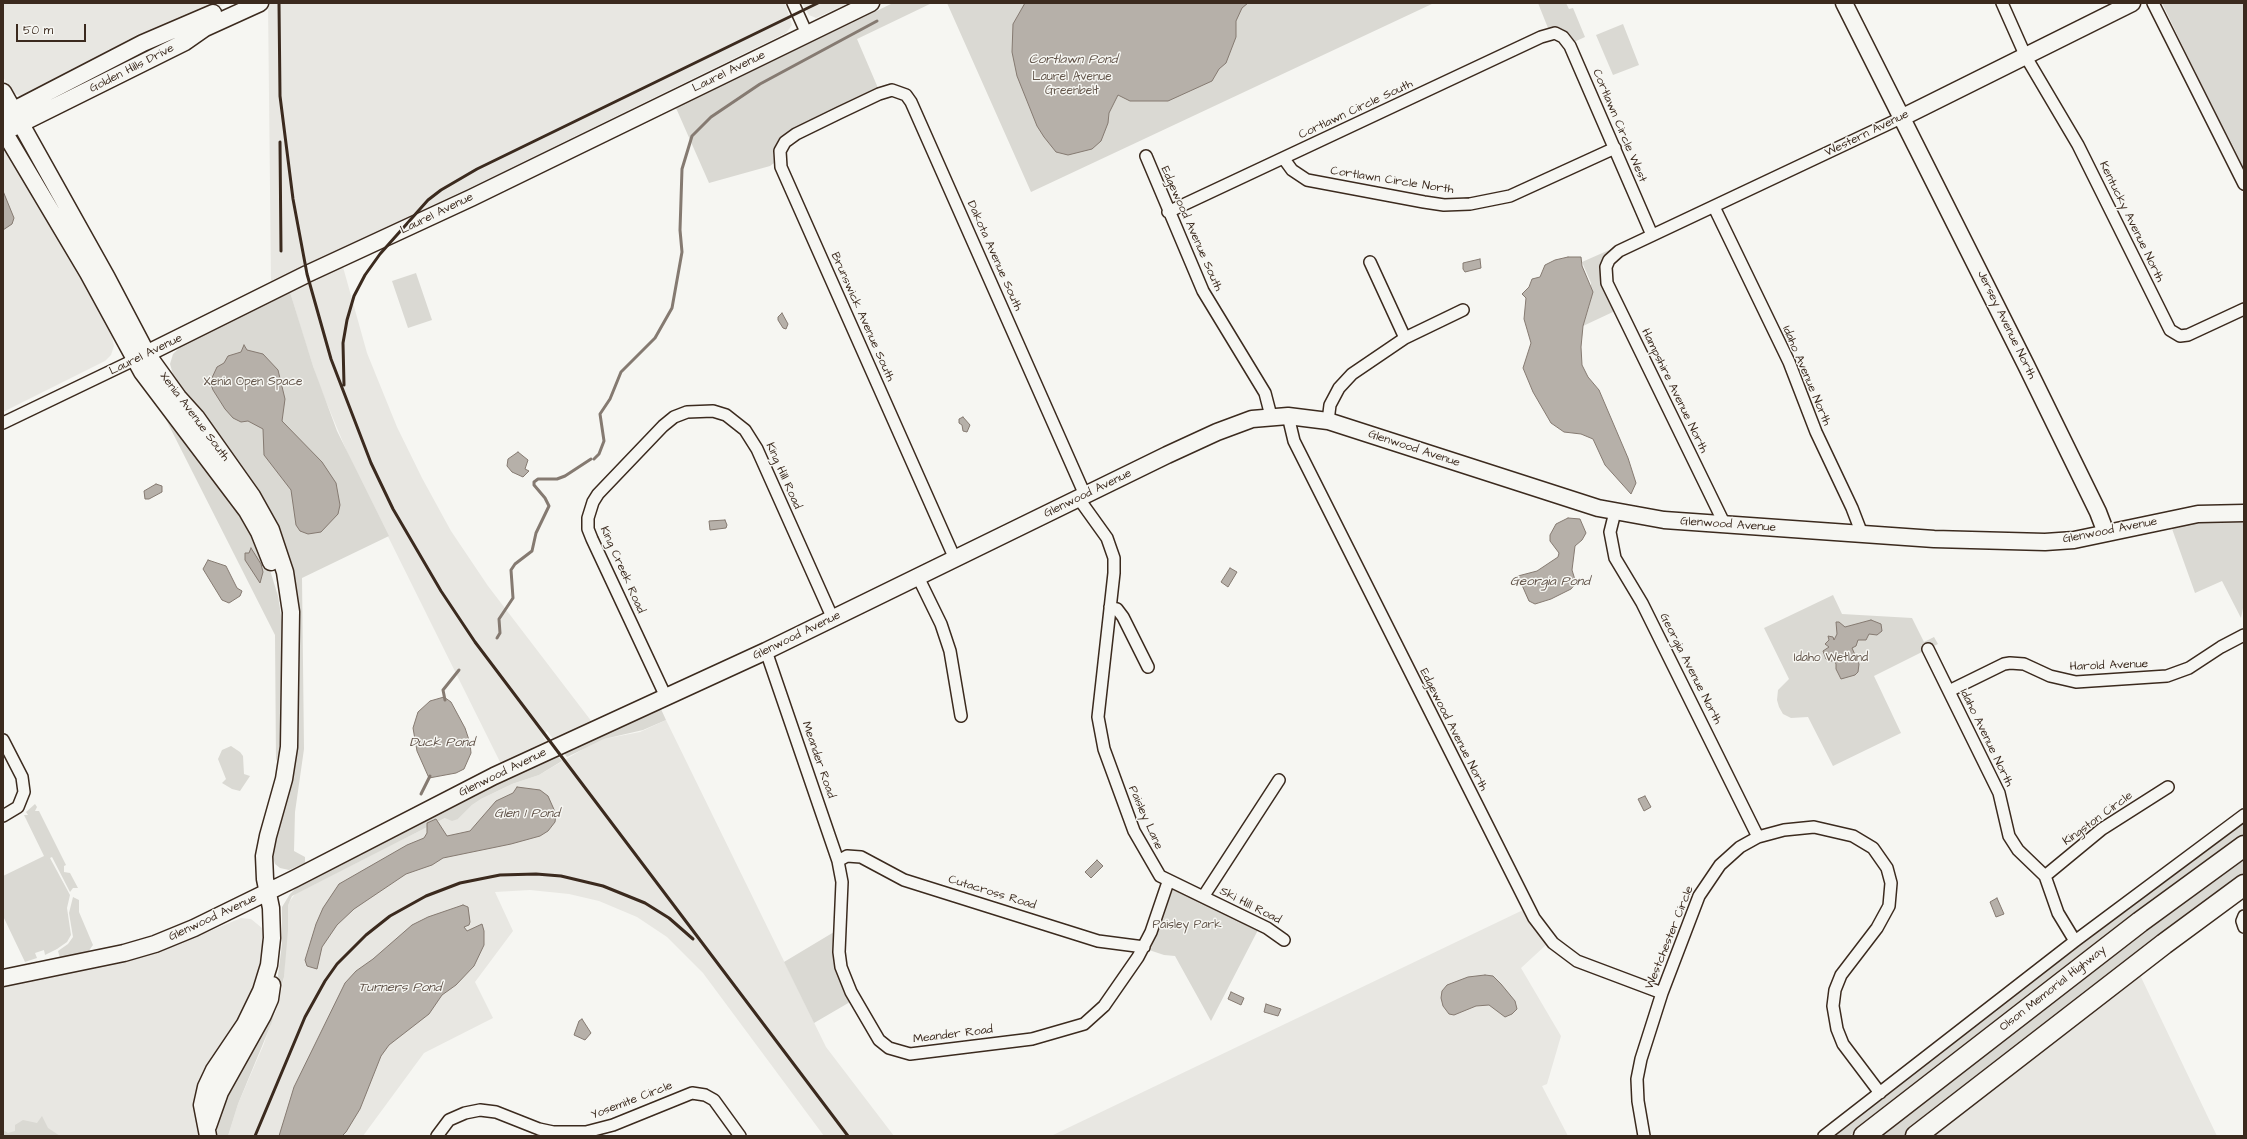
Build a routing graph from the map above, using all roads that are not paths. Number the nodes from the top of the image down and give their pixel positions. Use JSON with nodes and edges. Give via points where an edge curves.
{"nodes":[{"id":1,"x":234,"y":3,"type":"edge"},
{"id":2,"x":260,"y":3,"type":"edge"},
{"id":3,"x":793,"y":3,"type":"edge"},
{"id":4,"x":871,"y":3,"type":"edge"},
{"id":5,"x":1844,"y":3,"type":"edge"},
{"id":6,"x":2002,"y":3,"type":"edge"},
{"id":7,"x":2132,"y":3,"type":"edge"},
{"id":8,"x":2153,"y":3,"type":"edge"},
{"id":9,"x":1555,"y":33,"type":"joint"},
{"id":10,"x":808,"y":34,"type":"junction"},
{"id":11,"x":2026,"y":57,"type":"junction"},
{"id":12,"x":3,"y":92,"type":"edge"},
{"id":13,"x":8,"y":112,"type":"edge"},
{"id":14,"x":839,"y":113,"type":"joint"},
{"id":15,"x":1903,"y":117,"type":"junction"},
{"id":16,"x":20,"y":124,"type":"junction"},
{"id":17,"x":3,"y":131,"type":"edge"},
{"id":18,"x":1615,"y":148,"type":"junction"},
{"id":19,"x":1146,"y":156,"type":"dead end"},
{"id":20,"x":1284,"y":159,"type":"junction"},
{"id":21,"x":2244,"y":184,"type":"edge"},
{"id":22,"x":1714,"y":207,"type":"junction"},
{"id":23,"x":1168,"y":212,"type":"junction"},
{"id":24,"x":1652,"y":235,"type":"junction"},
{"id":25,"x":1370,"y":262,"type":"dead end"},
{"id":26,"x":1606,"y":267,"type":"joint"},
{"id":27,"x":2244,"y":309,"type":"edge"},
{"id":28,"x":1463,"y":310,"type":"dead end"},
{"id":29,"x":1405,"y":338,"type":"junction"},
{"id":30,"x":141,"y":357,"type":"junction"},
{"id":31,"x":1272,"y":416,"type":"junction"},
{"id":32,"x":1288,"y":416,"type":"junction"},
{"id":33,"x":1328,"y":421,"type":"junction"},
{"id":34,"x":3,"y":423,"type":"edge"},
{"id":35,"x":664,"y":426,"type":"joint"},
{"id":36,"x":1082,"y":497,"type":"junction"},
{"id":37,"x":1615,"y":512,"type":"junction"},
{"id":38,"x":2244,"y":513,"type":"edge"},
{"id":39,"x":1725,"y":525,"type":"junction"},
{"id":40,"x":1862,"y":534,"type":"junction"},
{"id":41,"x":2106,"y":534,"type":"junction"},
{"id":42,"x":955,"y":559,"type":"junction"},
{"id":43,"x":918,"y":577,"type":"junction"},
{"id":44,"x":1110,"y":607,"type":"junction"},
{"id":45,"x":833,"y":619,"type":"junction"},
{"id":46,"x":2244,"y":635,"type":"edge"},
{"id":47,"x":1928,"y":649,"type":"dead end"},
{"id":48,"x":766,"y":651,"type":"junction"},
{"id":49,"x":1148,"y":667,"type":"dead end"},
{"id":50,"x":1949,"y":691,"type":"junction"},
{"id":51,"x":666,"y":697,"type":"junction"},
{"id":52,"x":961,"y":716,"type":"dead end"},
{"id":53,"x":3,"y":740,"type":"edge"},
{"id":54,"x":1279,"y":780,"type":"dead end"},
{"id":55,"x":2168,"y":787,"type":"dead end"},
{"id":56,"x":2244,"y":815,"type":"edge"},
{"id":57,"x":3,"y":816,"type":"edge"},
{"id":58,"x":1758,"y":837,"type":"junction"},
{"id":59,"x":2244,"y":846,"type":"edge"},
{"id":60,"x":838,"y":861,"type":"junction"},
{"id":61,"x":2045,"y":876,"type":"junction"},
{"id":62,"x":1168,"y":882,"type":"junction"},
{"id":63,"x":2244,"y":885,"type":"edge"},
{"id":64,"x":268,"y":892,"type":"junction"},
{"id":65,"x":1203,"y":897,"type":"junction"},
{"id":66,"x":1284,"y":940,"type":"dead end"},
{"id":67,"x":2075,"y":941,"type":"junction"},
{"id":68,"x":1144,"y":947,"type":"junction"},
{"id":69,"x":3,"y":978,"type":"edge"},
{"id":70,"x":1662,"y":993,"type":"junction"},
{"id":71,"x":1880,"y":1093,"type":"junction"},
{"id":72,"x":207,"y":1132,"type":"edge"},
{"id":73,"x":437,"y":1136,"type":"edge"},
{"id":74,"x":740,"y":1136,"type":"edge"},
{"id":75,"x":1644,"y":1136,"type":"edge"},
{"id":76,"x":1824,"y":1136,"type":"edge"},
{"id":77,"x":1864,"y":1136,"type":"edge"},
{"id":78,"x":1916,"y":1136,"type":"edge"}],
"edges":[{"from":1,"to":13,"type":"street","name":"Golden Hills Drive","via":[[188,26],[143,43]]},
{"from":2,"to":16,"type":"street","name":"Golden Hills Drive","via":[[205,28],[185,42]]},
{"from":3,"to":10,"type":"street"},
{"from":4,"to":10,"type":"street","name":"Laurel Avenue"},
{"from":5,"to":15,"type":"street","name":"Jersey Avenue North"},
{"from":6,"to":11,"type":"street","name":"Kentucky Avenue North"},
{"from":7,"to":11,"type":"street","name":"Western Avenue"},
{"from":8,"to":21,"type":"street"},
{"from":9,"to":18,"type":"street","name":"Cortlawn Circle West","via":[[1563,37],[1570,46]]},
{"from":9,"to":20,"type":"street","name":"Cortlawn Circle South","via":[[1541,37]]},
{"from":10,"to":30,"type":"street","name":"Laurel Avenue","via":[[430,218],[307,274]]},
{"from":11,"to":15,"type":"street","name":"Western Avenue"},
{"from":11,"to":27,"type":"street","name":"Kentucky Avenue North","via":[[2087,161],[2170,330],[2180,336],[2188,335]]},
{"from":12,"to":13,"type":"street","name":"Xenia Avenue South"},
{"from":13,"to":16,"type":"street","name":"Xenia Avenue South"},
{"from":14,"to":36,"type":"street","name":"Dakota Avenue South","via":[[892,90],[906,95],[911,102]]},
{"from":14,"to":42,"type":"street","name":"Brunswick Avenue South","via":[[785,142],[780,151],[781,167]]},
{"from":15,"to":22,"type":"street","name":"Western Avenue"},
{"from":15,"to":41,"type":"street","name":"Jersey Avenue North","via":[[2095,506]]},
{"from":16,"to":17,"type":"street","name":"Golden Hills Drive"},
{"from":16,"to":30,"type":"street","name":"Xenia Avenue South","via":[[107,278]]},
{"from":17,"to":30,"type":"street","name":"Xenia Avenue South"},
{"from":18,"to":20,"type":"street","name":"Cortlawn Circle North","via":[[1516,193],[1470,204],[1437,204],[1307,180],[1292,170]]},
{"from":18,"to":24,"type":"street","name":"Cortlawn Circle West"},
{"from":19,"to":23,"type":"street","name":"Edgewood Avenue South"},
{"from":20,"to":23,"type":"street","name":"Cortlawn Circle South"},
{"from":22,"to":24,"type":"street","name":"Western Avenue"},
{"from":22,"to":40,"type":"street","name":"Idaho Avenue North","via":[[1789,362],[1816,432]]},
{"from":23,"to":31,"type":"street","name":"Edgewood Avenue South","via":[[1202,291],[1265,393]]},
{"from":24,"to":26,"type":"street","name":"Western Avenue","via":[[1619,251],[1609,260]]},
{"from":25,"to":29,"type":"street"},
{"from":26,"to":39,"type":"street","name":"Hampshire Avenue North","via":[[1607,283]]},
{"from":28,"to":29,"type":"street"},
{"from":29,"to":33,"type":"street","via":[[1362,366],[1346,380],[1330,404]]},
{"from":30,"to":34,"type":"street","name":"Laurel Avenue"},
{"from":30,"to":64,"type":"street","name":"Xenia Avenue South","via":[[259,532],[269,554],[284,611],[290,672],[290,734],[287,764],[264,856]]},
{"from":31,"to":32,"type":"street","name":"Glenwood Avenue"},
{"from":31,"to":36,"type":"street","name":"Glenwood Avenue","via":[[1252,419],[1216,432]]},
{"from":32,"to":33,"type":"street","name":"Glenwood Avenue"},
{"from":32,"to":70,"type":"street","name":"Edgewood Avenue North","via":[[1294,441],[1534,918],[1553,943],[1577,961]]},
{"from":33,"to":37,"type":"street","name":"Glenwood Avenue"},
{"from":35,"to":45,"type":"street","name":"King Hill Road","via":[[674,417],[699,410],[713,410],[726,415],[746,430],[757,449]]},
{"from":35,"to":51,"type":"street","name":"King Creek Road","via":[[598,494],[589,510],[588,529]]},
{"from":36,"to":42,"type":"street","name":"Glenwood Avenue"},
{"from":36,"to":44,"type":"street","name":"Paisley Lane","via":[[1112,548],[1114,573]]},
{"from":37,"to":39,"type":"street","name":"Glenwood Avenue","via":[[1664,520]]},
{"from":37,"to":58,"type":"street","name":"Georgia Avenue North","via":[[1610,532],[1615,558],[1642,603]]},
{"from":38,"to":41,"type":"street","name":"Glenwood Avenue","via":[[2198,514]]},
{"from":39,"to":40,"type":"street","name":"Glenwood Avenue"},
{"from":40,"to":41,"type":"street","name":"Glenwood Avenue","via":[[2045,542]]},
{"from":42,"to":43,"type":"street","name":"Glenwood Avenue"},
{"from":43,"to":45,"type":"street","name":"Glenwood Avenue"},
{"from":43,"to":52,"type":"street","via":[[948,644]]},
{"from":44,"to":49,"type":"street","via":[[1116,609],[1123,617]]},
{"from":44,"to":62,"type":"street","name":"Paisley Lane","via":[[1099,708],[1102,740],[1134,831],[1156,870]]},
{"from":45,"to":48,"type":"street","name":"Glenwood Avenue"},
{"from":46,"to":50,"type":"street","name":"Harold Avenue","via":[[2189,668],[2167,676],[2076,682],[2050,676],[2024,664],[2010,663]]},
{"from":47,"to":50,"type":"street","name":"Idaho Avenue North"},
{"from":48,"to":51,"type":"street","name":"Glenwood Avenue"},
{"from":48,"to":60,"type":"street","name":"Meander Road"},
{"from":50,"to":61,"type":"street","name":"Idaho Avenue North","via":[[1999,793],[2009,836],[2018,850]]},
{"from":51,"to":64,"type":"street","name":"Glenwood Avenue","via":[[444,801]]},
{"from":53,"to":57,"type":"street","via":[[24,784],[22,802]]},
{"from":54,"to":65,"type":"street"},
{"from":55,"to":61,"type":"street","name":"Kingston Circle","via":[[2108,825]]},
{"from":56,"to":67,"type":"street"},
{"from":58,"to":70,"type":"street","name":"Westchester Circle","via":[[1726,859],[1704,887],[1684,932]]},
{"from":58,"to":71,"type":"street","name":"Westchester Circle","via":[[1793,828],[1814,827],[1834,830],[1868,843],[1879,854],[1887,868],[1891,883],[1889,906],[1877,928],[1841,975],[1835,990],[1833,1006],[1837,1029],[1844,1044]]},
{"from":59,"to":77,"type":"highway","name":"Olson Memorial Highway","via":[[2134,926]]},
{"from":60,"to":68,"type":"street","name":"Cutacross Road","via":[[847,856],[861,857],[904,880],[1098,941]]},
{"from":60,"to":68,"type":"street","name":"Meander Road","via":[[842,882],[839,952],[844,975],[879,1040],[889,1048],[902,1053],[1032,1039],[1084,1024],[1104,1006]]},
{"from":61,"to":67,"type":"street","name":"Idaho Avenue North","via":[[2058,913]]},
{"from":62,"to":65,"type":"street","name":"Paisley Lane"},
{"from":62,"to":68,"type":"street","name":"Meander Road"},
{"from":63,"to":78,"type":"highway","via":[[2158,948]]},
{"from":64,"to":69,"type":"street","name":"Glenwood Avenue","via":[[194,928],[144,947],[54,969]]},
{"from":64,"to":72,"type":"street","name":"Xenia Avenue South","via":[[272,926],[269,965],[261,991],[248,1018],[214,1070],[206,1087],[202,1104]]},
{"from":65,"to":66,"type":"street","name":"Ski Hill Road","via":[[1267,928]]},
{"from":67,"to":71,"type":"street"},
{"from":70,"to":75,"type":"street","name":"Westchester Circle","via":[[1641,1059],[1638,1078],[1639,1110]]},
{"from":71,"to":76,"type":"street"},
{"from":73,"to":74,"type":"street","name":"Yosemite Circle","via":[[448,1120],[472,1111],[496,1112],[539,1129],[575,1133],[604,1128],[686,1094],[705,1095],[719,1105]]}]}
